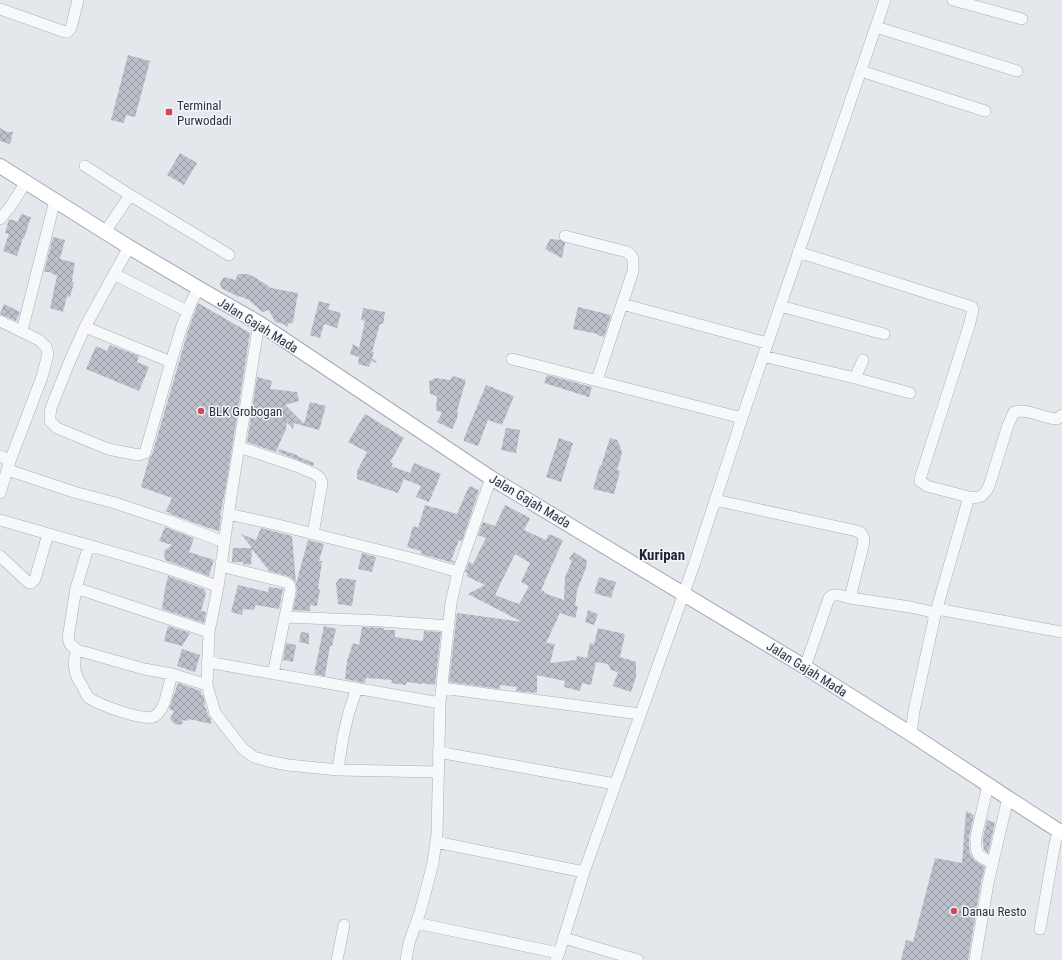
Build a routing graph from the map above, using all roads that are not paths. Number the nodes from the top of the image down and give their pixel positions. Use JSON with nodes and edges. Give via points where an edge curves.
{"nodes":[{"id":1,"x":78,"y":0,"type":"edge"},
{"id":2,"x":885,"y":0,"type":"edge"},
{"id":3,"x":953,"y":0,"type":"edge"},
{"id":4,"x":0,"y":9,"type":"edge"},
{"id":5,"x":1022,"y":19,"type":"dead end"},
{"id":6,"x":876,"y":27,"type":"junction"},
{"id":7,"x":860,"y":71,"type":"junction"},
{"id":8,"x":1017,"y":71,"type":"dead end"},
{"id":9,"x":985,"y":111,"type":"dead end"},
{"id":10,"x":0,"y":166,"type":"edge"},
{"id":11,"x":84,"y":166,"type":"dead end"},
{"id":12,"x":26,"y":182,"type":"junction"},
{"id":13,"x":130,"y":195,"type":"junction"},
{"id":14,"x":55,"y":200,"type":"junction"},
{"id":15,"x":0,"y":219,"type":"edge"},
{"id":16,"x":104,"y":232,"type":"junction"},
{"id":17,"x":565,"y":236,"type":"dead end"},
{"id":18,"x":129,"y":247,"type":"junction"},
{"id":19,"x":798,"y":252,"type":"junction"},
{"id":20,"x":230,"y":254,"type":"dead end"},
{"id":21,"x":114,"y":274,"type":"junction"},
{"id":22,"x":199,"y":289,"type":"junction"},
{"id":23,"x":622,"y":304,"type":"junction"},
{"id":24,"x":780,"y":306,"type":"junction"},
{"id":25,"x":187,"y":311,"type":"junction"},
{"id":26,"x":0,"y":321,"type":"edge"},
{"id":27,"x":259,"y":323,"type":"junction"},
{"id":28,"x":85,"y":327,"type":"junction"},
{"id":29,"x":22,"y":331,"type":"junction"},
{"id":30,"x":884,"y":334,"type":"dead end"},
{"id":31,"x":767,"y":343,"type":"junction"},
{"id":32,"x":763,"y":356,"type":"junction"},
{"id":33,"x":512,"y":359,"type":"dead end"},
{"id":34,"x":863,"y":360,"type":"dead end"},
{"id":35,"x":171,"y":362,"type":"junction"},
{"id":36,"x":854,"y":378,"type":"junction"},
{"id":37,"x":597,"y":380,"type":"junction"},
{"id":38,"x":910,"y":394,"type":"dead end"},
{"id":39,"x":1062,"y":415,"type":"edge"},
{"id":40,"x":742,"y":418,"type":"junction"},
{"id":41,"x":239,"y":447,"type":"junction"},
{"id":42,"x":0,"y":456,"type":"edge"},
{"id":43,"x":9,"y":465,"type":"junction"},
{"id":44,"x":491,"y":478,"type":"junction"},
{"id":45,"x":0,"y":493,"type":"edge"},
{"id":46,"x":969,"y":496,"type":"junction"},
{"id":47,"x":715,"y":500,"type":"junction"},
{"id":48,"x":228,"y":514,"type":"junction"},
{"id":49,"x":0,"y":520,"type":"edge"},
{"id":50,"x":48,"y":534,"type":"junction"},
{"id":51,"x":313,"y":534,"type":"junction"},
{"id":52,"x":224,"y":542,"type":"junction"},
{"id":53,"x":89,"y":545,"type":"junction"},
{"id":54,"x":0,"y":556,"type":"edge"},
{"id":55,"x":221,"y":566,"type":"junction"},
{"id":56,"x":458,"y":572,"type":"junction"},
{"id":57,"x":218,"y":587,"type":"junction"},
{"id":58,"x":76,"y":588,"type":"junction"},
{"id":59,"x":684,"y":593,"type":"junction"},
{"id":60,"x":850,"y":598,"type":"junction"},
{"id":61,"x":936,"y":612,"type":"junction"},
{"id":62,"x":285,"y":617,"type":"junction"},
{"id":63,"x":449,"y":626,"type":"junction"},
{"id":64,"x":209,"y":632,"type":"junction"},
{"id":65,"x":1062,"y":632,"type":"edge"},
{"id":66,"x":77,"y":650,"type":"junction"},
{"id":67,"x":207,"y":662,"type":"junction"},
{"id":68,"x":805,"y":667,"type":"junction"},
{"id":69,"x":172,"y":674,"type":"junction"},
{"id":70,"x":274,"y":674,"type":"junction"},
{"id":71,"x":207,"y":685,"type":"junction"},
{"id":72,"x":357,"y":688,"type":"junction"},
{"id":73,"x":442,"y":688,"type":"junction"},
{"id":74,"x":440,"y":703,"type":"junction"},
{"id":75,"x":640,"y":714,"type":"junction"},
{"id":76,"x":911,"y":734,"type":"junction"},
{"id":77,"x":438,"y":752,"type":"junction"},
{"id":78,"x":338,"y":770,"type":"junction"},
{"id":79,"x":438,"y":772,"type":"junction"},
{"id":80,"x":615,"y":784,"type":"junction"},
{"id":81,"x":988,"y":785,"type":"junction"},
{"id":82,"x":1008,"y":798,"type":"junction"},
{"id":83,"x":1060,"y":832,"type":"edge"},
{"id":84,"x":436,"y":842,"type":"junction"},
{"id":85,"x":993,"y":863,"type":"junction"},
{"id":86,"x":584,"y":872,"type":"junction"},
{"id":87,"x":416,"y":923,"type":"junction"},
{"id":88,"x":344,"y":925,"type":"dead end"},
{"id":89,"x":1040,"y":929,"type":"dead end"},
{"id":90,"x":564,"y":938,"type":"junction"},
{"id":91,"x":558,"y":957,"type":"edge"},
{"id":92,"x":337,"y":960,"type":"edge"},
{"id":93,"x":406,"y":960,"type":"edge"},
{"id":94,"x":638,"y":960,"type":"edge"},
{"id":95,"x":975,"y":960,"type":"edge"}],
"edges":[{"from":1,"to":4,"type":"street","via":[[71,28],[67,32]]},
{"from":2,"to":6,"type":"street"},
{"from":3,"to":5,"type":"street"},
{"from":6,"to":7,"type":"street"},
{"from":6,"to":8,"type":"street"},
{"from":7,"to":9,"type":"street"},
{"from":7,"to":19,"type":"street"},
{"from":10,"to":12,"type":"main road","name":"Jalan Gajah Mada"},
{"from":11,"to":13,"type":"street"},
{"from":12,"to":14,"type":"main road","name":"Jalan Gajah Mada"},
{"from":12,"to":15,"type":"street"},
{"from":13,"to":16,"type":"street"},
{"from":13,"to":20,"type":"street"},
{"from":14,"to":16,"type":"main road","name":"Jalan Gajah Mada"},
{"from":14,"to":29,"type":"street"},
{"from":16,"to":18,"type":"main road","name":"Jalan Gajah Mada"},
{"from":17,"to":23,"type":"street","via":[[631,255],[634,259],[633,270]]},
{"from":18,"to":21,"type":"street"},
{"from":18,"to":22,"type":"main road","name":"Jalan Gajah Mada"},
{"from":19,"to":24,"type":"street"},
{"from":19,"to":46,"type":"street","via":[[972,307],[969,326],[920,479],[927,486]]},
{"from":21,"to":25,"type":"street"},
{"from":21,"to":28,"type":"street"},
{"from":22,"to":25,"type":"street"},
{"from":22,"to":27,"type":"main road","name":"Jalan Gajah Mada"},
{"from":23,"to":31,"type":"street"},
{"from":23,"to":37,"type":"street"},
{"from":24,"to":30,"type":"street"},
{"from":24,"to":31,"type":"street"},
{"from":25,"to":35,"type":"street"},
{"from":26,"to":29,"type":"street"},
{"from":27,"to":41,"type":"street"},
{"from":27,"to":44,"type":"main road","name":"Jalan Gajah Mada"},
{"from":28,"to":35,"type":"street"},
{"from":28,"to":35,"type":"street","via":[[69,362],[50,420],[57,428],[108,449],[138,455],[145,453]]},
{"from":29,"to":43,"type":"street","via":[[46,346],[48,354]]},
{"from":31,"to":32,"type":"street"},
{"from":32,"to":36,"type":"street"},
{"from":32,"to":40,"type":"street"},
{"from":33,"to":37,"type":"street"},
{"from":34,"to":36,"type":"street"},
{"from":36,"to":38,"type":"street"},
{"from":37,"to":40,"type":"street"},
{"from":39,"to":46,"type":"street","via":[[1057,419],[1025,411],[1014,412],[986,492],[976,498]]},
{"from":40,"to":47,"type":"street"},
{"from":41,"to":48,"type":"street"},
{"from":41,"to":51,"type":"street","via":[[296,466],[320,478],[322,483]]},
{"from":42,"to":43,"type":"street"},
{"from":43,"to":45,"type":"street"},
{"from":43,"to":52,"type":"street","via":[[74,492],[122,505]]},
{"from":44,"to":56,"type":"street"},
{"from":44,"to":59,"type":"main road","name":"Jalan Gajah Mada"},
{"from":46,"to":61,"type":"street"},
{"from":47,"to":59,"type":"street"},
{"from":47,"to":60,"type":"street","via":[[861,533],[864,546]]},
{"from":48,"to":51,"type":"street"},
{"from":48,"to":52,"type":"street"},
{"from":49,"to":50,"type":"street"},
{"from":50,"to":53,"type":"street"},
{"from":50,"to":54,"type":"street","via":[[35,579],[31,583]]},
{"from":51,"to":56,"type":"street"},
{"from":52,"to":55,"type":"street"},
{"from":53,"to":57,"type":"street","via":[[192,576]]},
{"from":53,"to":58,"type":"street"},
{"from":55,"to":57,"type":"street"},
{"from":55,"to":62,"type":"street","via":[[288,583],[290,592]]},
{"from":56,"to":63,"type":"street"},
{"from":57,"to":64,"type":"street"},
{"from":58,"to":64,"type":"street"},
{"from":58,"to":66,"type":"street","via":[[68,638]]},
{"from":59,"to":68,"type":"main road","name":"Jalan Gajah Mada"},
{"from":59,"to":75,"type":"street"},
{"from":60,"to":61,"type":"street"},
{"from":60,"to":68,"type":"street","via":[[834,595],[829,598]]},
{"from":61,"to":65,"type":"street"},
{"from":61,"to":76,"type":"street"},
{"from":62,"to":63,"type":"street"},
{"from":62,"to":70,"type":"street"},
{"from":63,"to":73,"type":"street"},
{"from":64,"to":67,"type":"street"},
{"from":66,"to":69,"type":"street","via":[[144,669]]},
{"from":66,"to":69,"type":"street","via":[[74,659],[75,670],[89,698],[129,714],[149,718],[158,714],[163,706]]},
{"from":67,"to":70,"type":"street"},
{"from":67,"to":71,"type":"street"},
{"from":68,"to":76,"type":"main road","name":"Jalan Gajah Mada"},
{"from":69,"to":71,"type":"street"},
{"from":70,"to":72,"type":"street"},
{"from":71,"to":78,"type":"street","via":[[215,713],[244,749],[254,757],[288,765]]},
{"from":72,"to":74,"type":"street"},
{"from":72,"to":78,"type":"street","via":[[343,737]]},
{"from":73,"to":74,"type":"street"},
{"from":73,"to":75,"type":"street"},
{"from":74,"to":77,"type":"street"},
{"from":75,"to":80,"type":"street"},
{"from":76,"to":81,"type":"main road","name":"Jalan Gajah Mada"},
{"from":77,"to":79,"type":"street"},
{"from":77,"to":80,"type":"street"},
{"from":78,"to":79,"type":"street"},
{"from":79,"to":84,"type":"street"},
{"from":80,"to":86,"type":"street"},
{"from":81,"to":82,"type":"main road","name":"Jalan Gajah Mada"},
{"from":81,"to":85,"type":"street","via":[[976,837],[976,852],[980,857]]},
{"from":82,"to":83,"type":"main road","name":"Jalan Gajah Mada"},
{"from":82,"to":85,"type":"street"},
{"from":83,"to":89,"type":"street","via":[[1055,843]]},
{"from":84,"to":86,"type":"street"},
{"from":84,"to":87,"type":"street","via":[[433,863]]},
{"from":85,"to":95,"type":"street"},
{"from":86,"to":90,"type":"street"},
{"from":87,"to":91,"type":"street"},
{"from":87,"to":93,"type":"street"},
{"from":88,"to":92,"type":"street"},
{"from":90,"to":91,"type":"street"},
{"from":90,"to":94,"type":"street"}]}
